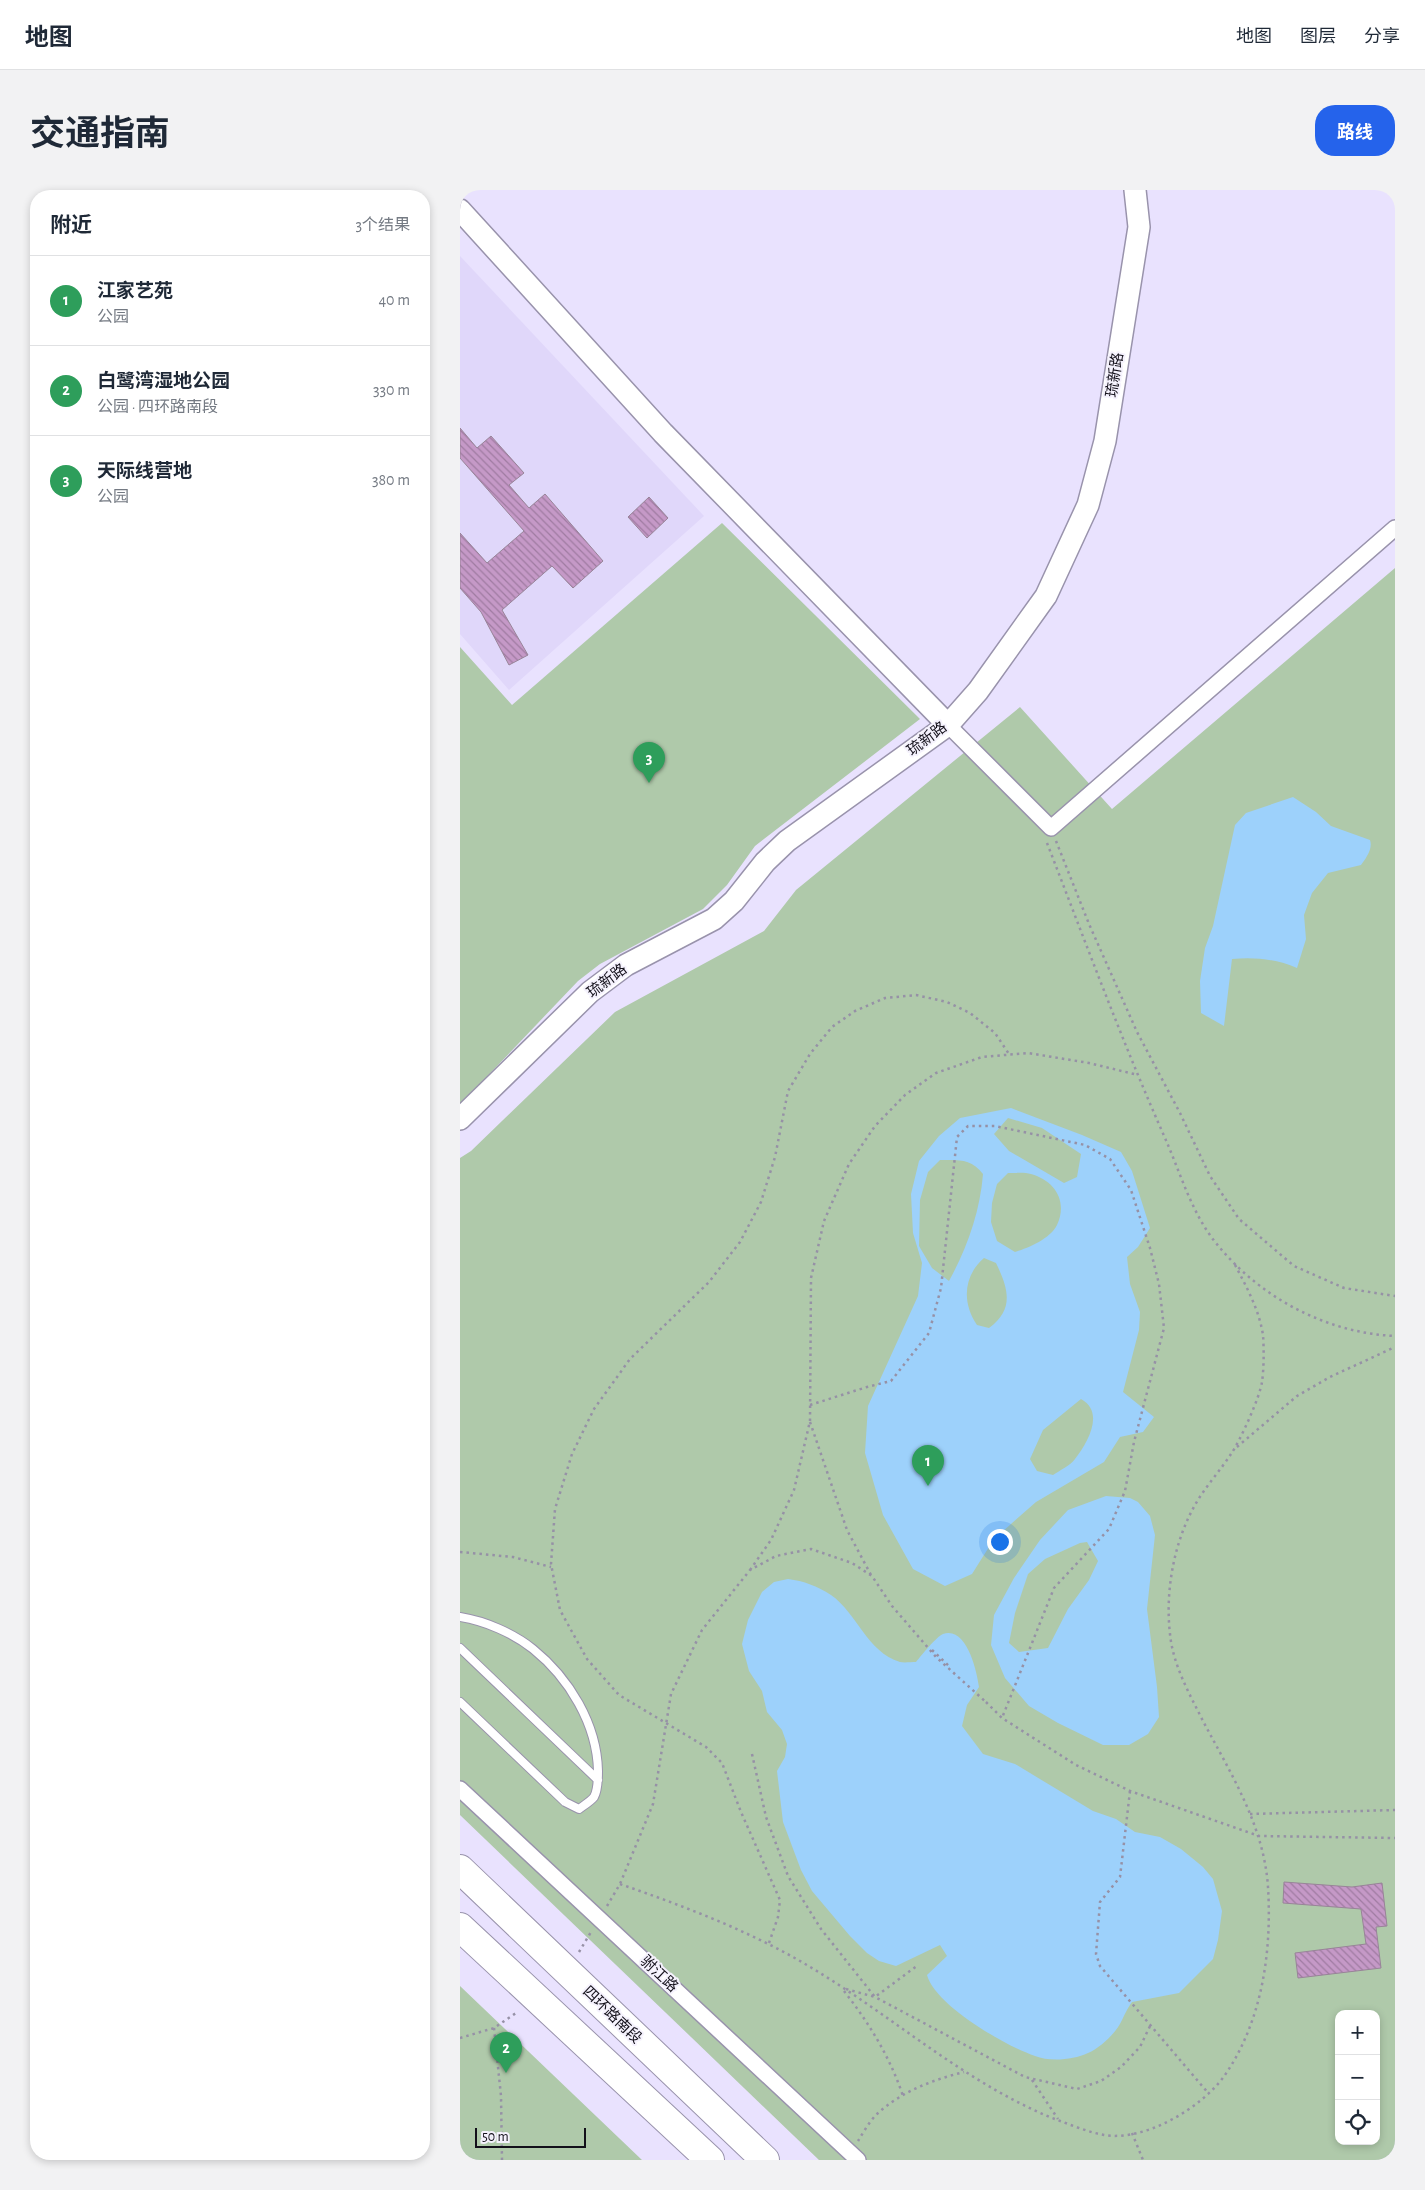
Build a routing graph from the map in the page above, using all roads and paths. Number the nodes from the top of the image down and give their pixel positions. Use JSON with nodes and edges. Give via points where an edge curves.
{"nodes":[{"id":1,"x":1135,"y":190,"type":"edge"},
{"id":2,"x":460,"y":210,"type":"edge"},
{"id":3,"x":1395,"y":528,"type":"edge"},
{"id":4,"x":948,"y":725,"type":"junction"},
{"id":5,"x":1051,"y":828,"type":"junction"},
{"id":6,"x":1009,"y":1054,"type":"junction"},
{"id":7,"x":1138,"y":1076,"type":"junction"},
{"id":8,"x":460,"y":1119,"type":"edge"},
{"id":9,"x":1234,"y":1262,"type":"junction"},
{"id":10,"x":1395,"y":1296,"type":"edge"},
{"id":11,"x":1395,"y":1336,"type":"edge"},
{"id":12,"x":1395,"y":1347,"type":"edge"},
{"id":13,"x":810,"y":1405,"type":"junction"},
{"id":14,"x":810,"y":1421,"type":"junction"},
{"id":15,"x":1235,"y":1449,"type":"junction"},
{"id":16,"x":460,"y":1552,"type":"edge"},
{"id":17,"x":551,"y":1567,"type":"junction"},
{"id":18,"x":750,"y":1570,"type":"junction"},
{"id":19,"x":872,"y":1576,"type":"junction"},
{"id":20,"x":460,"y":1617,"type":"edge"},
{"id":21,"x":460,"y":1648,"type":"edge"},
{"id":22,"x":460,"y":1702,"type":"edge"},
{"id":23,"x":1002,"y":1718,"type":"junction"},
{"id":24,"x":666,"y":1723,"type":"junction"},
{"id":25,"x":752,"y":1754,"type":"dead end"},
{"id":26,"x":598,"y":1780,"type":"junction"},
{"id":27,"x":460,"y":1789,"type":"edge"},
{"id":28,"x":1130,"y":1791,"type":"junction"},
{"id":29,"x":1395,"y":1810,"type":"edge"},
{"id":30,"x":1250,"y":1814,"type":"junction"},
{"id":31,"x":1259,"y":1836,"type":"junction"},
{"id":32,"x":1395,"y":1838,"type":"edge"},
{"id":33,"x":460,"y":1869,"type":"edge"},
{"id":34,"x":620,"y":1884,"type":"junction"},
{"id":35,"x":600,"y":1918,"type":"junction"},
{"id":36,"x":460,"y":1927,"type":"edge"},
{"id":37,"x":769,"y":1943,"type":"junction"},
{"id":38,"x":579,"y":1952,"type":"dead end"},
{"id":39,"x":918,"y":1965,"type":"dead end"},
{"id":40,"x":842,"y":1988,"type":"junction"},
{"id":41,"x":875,"y":1997,"type":"junction"},
{"id":42,"x":516,"y":2013,"type":"dead end"},
{"id":43,"x":1150,"y":2026,"type":"junction"},
{"id":44,"x":494,"y":2028,"type":"junction"},
{"id":45,"x":460,"y":2038,"type":"edge"},
{"id":46,"x":964,"y":2072,"type":"junction"},
{"id":47,"x":1031,"y":2079,"type":"junction"},
{"id":48,"x":1209,"y":2094,"type":"junction"},
{"id":49,"x":903,"y":2096,"type":"junction"},
{"id":50,"x":1058,"y":2120,"type":"junction"},
{"id":51,"x":1132,"y":2133,"type":"junction"},
{"id":52,"x":854,"y":2156,"type":"edge"},
{"id":53,"x":502,"y":2160,"type":"edge"},
{"id":54,"x":710,"y":2160,"type":"edge"},
{"id":55,"x":765,"y":2160,"type":"edge"},
{"id":56,"x":1143,"y":2160,"type":"edge"}],
"edges":[{"from":1,"to":4,"type":"street","name":"琉新路","via":[[1139,227],[1105,441],[1088,505],[1046,596],[978,691]]},
{"from":2,"to":4,"type":"street","via":[[663,433]]},
{"from":3,"to":5,"type":"street"},
{"from":4,"to":5,"type":"street"},
{"from":4,"to":8,"type":"street","name":"琉新路","via":[[787,842],[714,919],[608,977]]},
{"from":5,"to":7,"type":"path","via":[[1043,833]]},
{"from":5,"to":10,"type":"path","via":[[1089,924],[1138,1032],[1210,1176],[1239,1219],[1294,1266],[1344,1288]]},
{"from":6,"to":7,"type":"path","via":[[1028,1053],[1089,1063]]},
{"from":6,"to":13,"type":"path","via":[[982,1057],[936,1073],[905,1095],[874,1126],[849,1164],[824,1222],[811,1278]]},
{"from":6,"to":17,"type":"path","via":[[995,1032],[970,1013],[946,1002],[916,995],[885,998],[855,1011],[832,1028],[810,1054],[788,1092],[775,1157],[761,1202],[740,1242],[709,1282],[630,1359],[594,1409],[572,1454],[555,1509]]},
{"from":7,"to":9,"type":"path","via":[[1199,1217],[1214,1242]]},
{"from":9,"to":11,"type":"path","via":[[1281,1300],[1314,1318],[1375,1336]]},
{"from":9,"to":15,"type":"path","via":[[1254,1303],[1263,1335],[1262,1386]]},
{"from":12,"to":15,"type":"path","via":[[1339,1372],[1297,1396]]},
{"from":13,"to":14,"type":"path"},
{"from":13,"to":23,"type":"path","via":[[867,1386],[891,1382],[929,1333],[941,1288],[957,1137],[968,1126],[995,1126],[1085,1144],[1110,1159],[1132,1190],[1159,1284],[1164,1328],[1134,1442],[1125,1491],[1109,1529],[1054,1588]]},
{"from":14,"to":18,"type":"path","via":[[794,1490],[771,1540]]},
{"from":14,"to":19,"type":"path","via":[[847,1530]]},
{"from":15,"to":30,"type":"path","via":[[1195,1504],[1180,1539],[1169,1588],[1170,1635],[1182,1680]]},
{"from":16,"to":17,"type":"path","via":[[514,1558]]},
{"from":17,"to":24,"type":"path","via":[[560,1610],[587,1660],[619,1695]]},
{"from":18,"to":19,"type":"path","via":[[776,1556],[811,1548],[852,1563]]},
{"from":18,"to":24,"type":"path","via":[[702,1630],[671,1694]]},
{"from":19,"to":23,"type":"path","via":[[892,1606],[936,1657]]},
{"from":20,"to":26,"type":"lane","via":[[489,1625],[514,1637],[549,1663],[568,1686],[589,1722],[598,1757]]},
{"from":21,"to":26,"type":"lane"},
{"from":22,"to":26,"type":"lane","via":[[565,1802],[579,1809],[594,1797]]},
{"from":23,"to":28,"type":"path","via":[[1076,1765]]},
{"from":24,"to":34,"type":"path","via":[[653,1804]]},
{"from":24,"to":37,"type":"path","via":[[706,1747],[722,1763],[780,1900]]},
{"from":25,"to":41,"type":"path","via":[[766,1817],[788,1876],[820,1929]]},
{"from":27,"to":35,"type":"street","name":"驸江路"},
{"from":28,"to":31,"type":"path"},
{"from":28,"to":43,"type":"path","via":[[1120,1877],[1100,1902],[1096,1954],[1100,1966]]},
{"from":29,"to":30,"type":"path"},
{"from":30,"to":31,"type":"path"},
{"from":31,"to":32,"type":"path"},
{"from":31,"to":48,"type":"path","via":[[1268,1897],[1266,1956],[1257,2008],[1238,2055]]},
{"from":33,"to":55,"type":"highway","name":"四环路南段"},
{"from":34,"to":35,"type":"path"},
{"from":34,"to":37,"type":"path","via":[[689,1908]]},
{"from":35,"to":38,"type":"path"},
{"from":35,"to":52,"type":"street","name":"驸江路"},
{"from":36,"to":54,"type":"highway"},
{"from":37,"to":40,"type":"path"},
{"from":39,"to":41,"type":"path"},
{"from":40,"to":41,"type":"path"},
{"from":40,"to":46,"type":"path"},
{"from":40,"to":49,"type":"path","via":[[866,2020],[896,2073]]},
{"from":41,"to":47,"type":"path"},
{"from":42,"to":44,"type":"path"},
{"from":43,"to":47,"type":"path","via":[[1140,2047],[1121,2067],[1101,2081],[1076,2089]]},
{"from":43,"to":48,"type":"path"},
{"from":44,"to":45,"type":"path"},
{"from":44,"to":53,"type":"path","via":[[501,2096]]},
{"from":46,"to":49,"type":"path","via":[[930,2081]]},
{"from":46,"to":50,"type":"path"},
{"from":47,"to":50,"type":"path"},
{"from":48,"to":51,"type":"path","via":[[1189,2111],[1148,2131]]},
{"from":49,"to":52,"type":"path","via":[[875,2116]]},
{"from":50,"to":51,"type":"path","via":[[1108,2136]]},
{"from":51,"to":56,"type":"path"}]}
